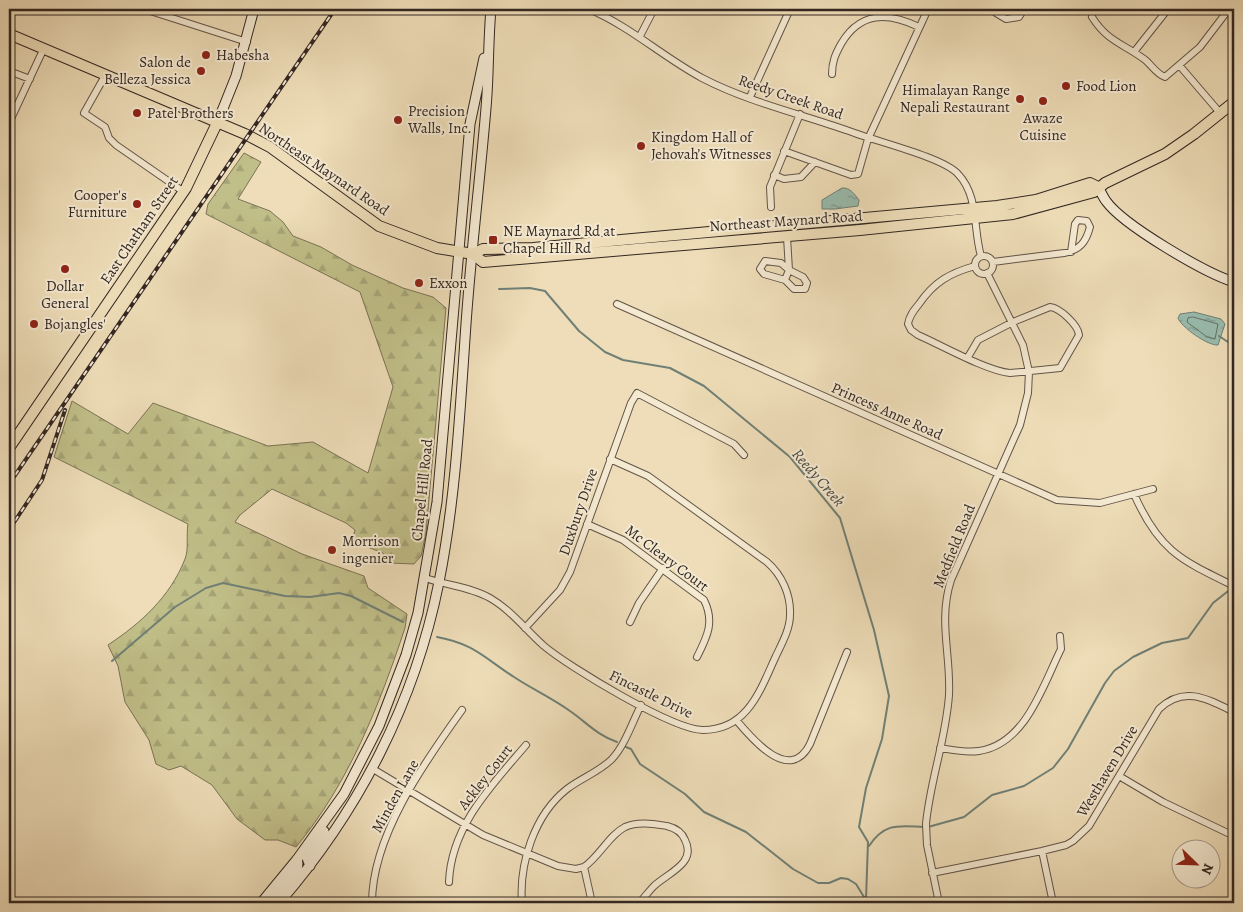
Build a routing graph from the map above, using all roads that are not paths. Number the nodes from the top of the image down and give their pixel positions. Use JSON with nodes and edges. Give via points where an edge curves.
{"nodes":[{"id":1,"x":144,"y":9,"type":"edge"},
{"id":2,"x":254,"y":9,"type":"edge"},
{"id":3,"x":490,"y":9,"type":"edge"},
{"id":4,"x":589,"y":9,"type":"edge"},
{"id":5,"x":654,"y":9,"type":"edge"},
{"id":6,"x":790,"y":9,"type":"edge"},
{"id":7,"x":928,"y":9,"type":"edge"},
{"id":8,"x":995,"y":9,"type":"edge"},
{"id":9,"x":1024,"y":9,"type":"edge"},
{"id":10,"x":1168,"y":9,"type":"edge"},
{"id":11,"x":1229,"y":9,"type":"edge"},
{"id":12,"x":1092,"y":17,"type":"dead end"},
{"id":13,"x":919,"y":27,"type":"junction"},
{"id":14,"x":9,"y":34,"type":"edge"},
{"id":15,"x":640,"y":36,"type":"junction"},
{"id":16,"x":488,"y":38,"type":"junction"},
{"id":17,"x":246,"y":42,"type":"junction"},
{"id":18,"x":44,"y":48,"type":"junction"},
{"id":19,"x":1134,"y":52,"type":"junction"},
{"id":20,"x":1179,"y":65,"type":"junction"},
{"id":21,"x":9,"y":71,"type":"edge"},
{"id":22,"x":106,"y":74,"type":"junction"},
{"id":23,"x":832,"y":74,"type":"dead end"},
{"id":24,"x":30,"y":80,"type":"junction"},
{"id":25,"x":750,"y":97,"type":"junction"},
{"id":26,"x":1234,"y":102,"type":"edge"},
{"id":27,"x":800,"y":114,"type":"junction"},
{"id":28,"x":1221,"y":114,"type":"junction"},
{"id":29,"x":9,"y":120,"type":"edge"},
{"id":30,"x":218,"y":121,"type":"junction"},
{"id":31,"x":868,"y":138,"type":"junction"},
{"id":32,"x":784,"y":151,"type":"junction"},
{"id":33,"x":815,"y":162,"type":"junction"},
{"id":34,"x":774,"y":175,"type":"junction"},
{"id":35,"x":1098,"y":187,"type":"junction"},
{"id":36,"x":184,"y":192,"type":"junction"},
{"id":37,"x":771,"y":206,"type":"dead end"},
{"id":38,"x":974,"y":208,"type":"junction"},
{"id":39,"x":974,"y":219,"type":"junction"},
{"id":40,"x":787,"y":237,"type":"junction"},
{"id":41,"x":458,"y":251,"type":"junction"},
{"id":42,"x":1071,"y":252,"type":"junction"},
{"id":43,"x":473,"y":254,"type":"junction"},
{"id":44,"x":981,"y":256,"type":"junction"},
{"id":45,"x":993,"y":262,"type":"junction"},
{"id":46,"x":975,"y":266,"type":"junction"},
{"id":47,"x":790,"y":270,"type":"junction"},
{"id":48,"x":987,"y":273,"type":"junction"},
{"id":49,"x":785,"y":280,"type":"junction"},
{"id":50,"x":1234,"y":282,"type":"edge"},
{"id":51,"x":617,"y":304,"type":"dead end"},
{"id":52,"x":1013,"y":322,"type":"junction"},
{"id":53,"x":968,"y":357,"type":"junction"},
{"id":54,"x":1028,"y":372,"type":"junction"},
{"id":55,"x":9,"y":448,"type":"edge"},
{"id":56,"x":744,"y":455,"type":"dead end"},
{"id":57,"x":610,"y":459,"type":"junction"},
{"id":58,"x":998,"y":475,"type":"junction"},
{"id":59,"x":1153,"y":489,"type":"dead end"},
{"id":60,"x":1134,"y":494,"type":"junction"},
{"id":61,"x":587,"y":524,"type":"junction"},
{"id":62,"x":663,"y":568,"type":"junction"},
{"id":63,"x":425,"y":578,"type":"junction"},
{"id":64,"x":439,"y":583,"type":"junction"},
{"id":65,"x":1234,"y":586,"type":"edge"},
{"id":66,"x":630,"y":622,"type":"dead end"},
{"id":67,"x":525,"y":628,"type":"junction"},
{"id":68,"x":1060,"y":636,"type":"dead end"},
{"id":69,"x":847,"y":652,"type":"dead end"},
{"id":70,"x":697,"y":657,"type":"dead end"},
{"id":71,"x":641,"y":705,"type":"junction"},
{"id":72,"x":462,"y":710,"type":"dead end"},
{"id":73,"x":1234,"y":712,"type":"edge"},
{"id":74,"x":737,"y":721,"type":"junction"},
{"id":75,"x":526,"y":745,"type":"dead end"},
{"id":76,"x":940,"y":748,"type":"junction"},
{"id":77,"x":373,"y":769,"type":"junction"},
{"id":78,"x":1118,"y":776,"type":"junction"},
{"id":79,"x":409,"y":792,"type":"junction"},
{"id":80,"x":334,"y":808,"type":"junction"},
{"id":81,"x":464,"y":825,"type":"junction"},
{"id":82,"x":1234,"y":836,"type":"edge"},
{"id":83,"x":1042,"y":850,"type":"junction"},
{"id":84,"x":526,"y":853,"type":"junction"},
{"id":85,"x":297,"y":859,"type":"junction"},
{"id":86,"x":310,"y":866,"type":"junction"},
{"id":87,"x":584,"y":867,"type":"junction"},
{"id":88,"x":932,"y":873,"type":"junction"},
{"id":89,"x":449,"y":882,"type":"dead end"},
{"id":90,"x":260,"y":903,"type":"edge"},
{"id":91,"x":269,"y":903,"type":"edge"},
{"id":92,"x":279,"y":903,"type":"edge"},
{"id":93,"x":372,"y":903,"type":"edge"},
{"id":94,"x":522,"y":903,"type":"edge"},
{"id":95,"x":592,"y":903,"type":"edge"},
{"id":96,"x":639,"y":903,"type":"edge"},
{"id":97,"x":939,"y":903,"type":"edge"},
{"id":98,"x":1053,"y":903,"type":"edge"}],
"edges":[{"from":1,"to":17,"type":"street"},
{"from":2,"to":17,"type":"main road","name":"East Chatham Street"},
{"from":3,"to":16,"type":"main road","name":"Chapel Hill Road"},
{"from":4,"to":15,"type":"street","name":"Reedy Creek Road"},
{"from":5,"to":15,"type":"street"},
{"from":6,"to":25,"type":"street"},
{"from":7,"to":13,"type":"street"},
{"from":8,"to":9,"type":"street","via":[[1006,19],[1019,17]]},
{"from":10,"to":19,"type":"street"},
{"from":11,"to":20,"type":"street","via":[[1204,42]]},
{"from":12,"to":19,"type":"street","via":[[1109,39]]},
{"from":13,"to":23,"type":"street","via":[[894,17],[860,22],[836,53]]},
{"from":13,"to":31,"type":"street"},
{"from":14,"to":18,"type":"main road","name":"Northeast Maynard Road"},
{"from":15,"to":25,"type":"street","name":"Reedy Creek Road","via":[[701,77]]},
{"from":16,"to":41,"type":"main road","name":"Chapel Hill Road","via":[[470,124]]},
{"from":16,"to":43,"type":"main road","name":"Chapel Hill Road","via":[[486,106]]},
{"from":17,"to":30,"type":"main road","name":"East Chatham Street"},
{"from":18,"to":22,"type":"main road","name":"Northeast Maynard Road"},
{"from":18,"to":24,"type":"street"},
{"from":19,"to":20,"type":"street","via":[[1162,76],[1167,76]]},
{"from":20,"to":28,"type":"street"},
{"from":21,"to":24,"type":"street"},
{"from":22,"to":30,"type":"main road","name":"Northeast Maynard Road"},
{"from":22,"to":36,"type":"street","via":[[84,113],[105,127],[116,145]]},
{"from":24,"to":29,"type":"street"},
{"from":25,"to":27,"type":"street","name":"Reedy Creek Road"},
{"from":26,"to":28,"type":"main road","name":"Northeast Maynard Road"},
{"from":27,"to":31,"type":"street","name":"Reedy Creek Road"},
{"from":27,"to":32,"type":"street"},
{"from":28,"to":35,"type":"main road","name":"Northeast Maynard Road","via":[[1165,154]]},
{"from":30,"to":36,"type":"main road","name":"East Chatham Street"},
{"from":30,"to":41,"type":"main road","name":"Northeast Maynard Road","via":[[270,147],[379,226],[436,248]]},
{"from":31,"to":33,"type":"street","via":[[860,171],[855,175]]},
{"from":31,"to":38,"type":"street","name":"Reedy Creek Road","via":[[950,167],[967,186]]},
{"from":32,"to":33,"type":"street"},
{"from":32,"to":34,"type":"street"},
{"from":33,"to":34,"type":"street","via":[[802,177],[784,179]]},
{"from":34,"to":37,"type":"street","via":[[770,187]]},
{"from":35,"to":38,"type":"main road","name":"Northeast Maynard Road","via":[[1090,183],[1036,200]]},
{"from":35,"to":39,"type":"main road","name":"Northeast Maynard Road","via":[[1089,194],[1040,208]]},
{"from":35,"to":50,"type":"main road","via":[[1105,201],[1119,215],[1196,265]]},
{"from":36,"to":55,"type":"main road","name":"East Chatham Street"},
{"from":38,"to":39,"type":"street"},
{"from":38,"to":43,"type":"main road","name":"Northeast Maynard Road","via":[[541,247],[483,249]]},
{"from":39,"to":40,"type":"main road","name":"Northeast Maynard Road"},
{"from":39,"to":44,"type":"street"},
{"from":40,"to":43,"type":"main road","name":"Northeast Maynard Road","via":[[527,260],[483,262]]},
{"from":40,"to":47,"type":"street"},
{"from":41,"to":43,"type":"main road","name":"Northeast Maynard Road"},
{"from":41,"to":63,"type":"main road","name":"Chapel Hill Road","via":[[437,502]]},
{"from":42,"to":42,"type":"street","via":[[1083,246],[1090,227],[1087,220],[1078,220],[1075,224]]},
{"from":42,"to":45,"type":"street"},
{"from":43,"to":64,"type":"main road","name":"Chapel Hill Road","via":[[458,432]]},
{"from":44,"to":45,"type":"street","via":[[987,256]]},
{"from":44,"to":46,"type":"street"},
{"from":45,"to":48,"type":"street"},
{"from":46,"to":48,"type":"street","via":[[981,273]]},
{"from":46,"to":53,"type":"street","via":[[953,272],[934,284],[909,321],[913,333]]},
{"from":47,"to":49,"type":"street"},
{"from":47,"to":49,"type":"street","via":[[803,277],[807,286],[798,291]]},
{"from":47,"to":49,"type":"street","via":[[781,263],[768,260],[761,265],[764,274]]},
{"from":48,"to":52,"type":"street","name":"Medfield Road"},
{"from":51,"to":58,"type":"street","name":"Princess Anne Road"},
{"from":52,"to":53,"type":"street","via":[[978,340]]},
{"from":52,"to":54,"type":"street","name":"Medfield Road","via":[[1025,351]]},
{"from":52,"to":54,"type":"street","via":[[1053,307],[1079,331],[1064,365],[1057,370]]},
{"from":53,"to":54,"type":"street","via":[[1002,372]]},
{"from":54,"to":58,"type":"street","name":"Medfield Road","via":[[1026,408]]},
{"from":56,"to":57,"type":"street","name":"Duxbury Drive","via":[[734,444],[637,393],[630,403]]},
{"from":57,"to":61,"type":"street","name":"Duxbury Drive"},
{"from":57,"to":74,"type":"street","via":[[648,476],[767,562],[781,578],[790,602],[787,630],[757,697]]},
{"from":58,"to":60,"type":"street","name":"Princess Anne Road","via":[[1070,503],[1100,503]]},
{"from":58,"to":76,"type":"street","name":"Medfield Road","via":[[947,595],[944,626],[949,689]]},
{"from":59,"to":60,"type":"street","name":"Princess Anne Road"},
{"from":60,"to":65,"type":"street","via":[[1149,526],[1177,556]]},
{"from":61,"to":62,"type":"street","name":"Mc Cleary Court","via":[[623,540]]},
{"from":61,"to":67,"type":"street","name":"Duxbury Drive","via":[[566,580]]},
{"from":62,"to":66,"type":"street"},
{"from":62,"to":70,"type":"street","name":"Mc Cleary Court","via":[[698,594],[707,606],[710,629]]},
{"from":63,"to":64,"type":"street","name":"Fincastle Drive"},
{"from":63,"to":80,"type":"main road","name":"Chapel Hill Road","via":[[414,630],[393,690],[370,743]]},
{"from":64,"to":67,"type":"street","name":"Fincastle Drive","via":[[490,598]]},
{"from":64,"to":77,"type":"main road","name":"Chapel Hill Road","via":[[414,675]]},
{"from":67,"to":71,"type":"street","name":"Fincastle Drive","via":[[566,663]]},
{"from":68,"to":76,"type":"street","via":[[1061,649],[1024,720],[1010,736],[976,751]]},
{"from":69,"to":74,"type":"street","via":[[810,744],[800,756],[785,761],[774,757]]},
{"from":71,"to":74,"type":"street","name":"Fincastle Drive","via":[[692,729],[716,729]]},
{"from":71,"to":84,"type":"street","via":[[616,754],[559,796],[547,811]]},
{"from":72,"to":79,"type":"street","name":"Minden Lane"},
{"from":73,"to":78,"type":"street","name":"Westhaven Drive","via":[[1193,695],[1168,701],[1158,709]]},
{"from":75,"to":81,"type":"street","name":"Ackley Court","via":[[476,805]]},
{"from":76,"to":88,"type":"street","name":"Medfield Road","via":[[926,824]]},
{"from":77,"to":79,"type":"street"},
{"from":77,"to":86,"type":"main road","name":"Chapel Hill Road"},
{"from":78,"to":82,"type":"street"},
{"from":78,"to":83,"type":"street","name":"Westhaven Drive","via":[[1085,831],[1066,845]]},
{"from":79,"to":81,"type":"street"},
{"from":79,"to":93,"type":"street","name":"Minden Lane","via":[[396,813],[380,852]]},
{"from":80,"to":85,"type":"main road","name":"Chapel Hill Road"},
{"from":80,"to":86,"type":"main road","via":[[308,858]]},
{"from":81,"to":84,"type":"street"},
{"from":81,"to":89,"type":"street","name":"Ackley Court","via":[[454,853]]},
{"from":83,"to":88,"type":"street","name":"Westhaven Drive"},
{"from":83,"to":98,"type":"street"},
{"from":84,"to":87,"type":"street","via":[[567,868]]},
{"from":84,"to":94,"type":"street","via":[[521,875]]},
{"from":85,"to":90,"type":"main road","name":"Chapel Hill Road"},
{"from":85,"to":91,"type":"main road","via":[[295,873]]},
{"from":86,"to":92,"type":"main road","name":"Chapel Hill Road"},
{"from":87,"to":95,"type":"street"},
{"from":87,"to":96,"type":"street","via":[[626,827],[638,823],[670,826],[678,831],[686,842],[688,852],[685,861],[655,885]]},
{"from":88,"to":97,"type":"street","name":"Medfield Road"}]}
